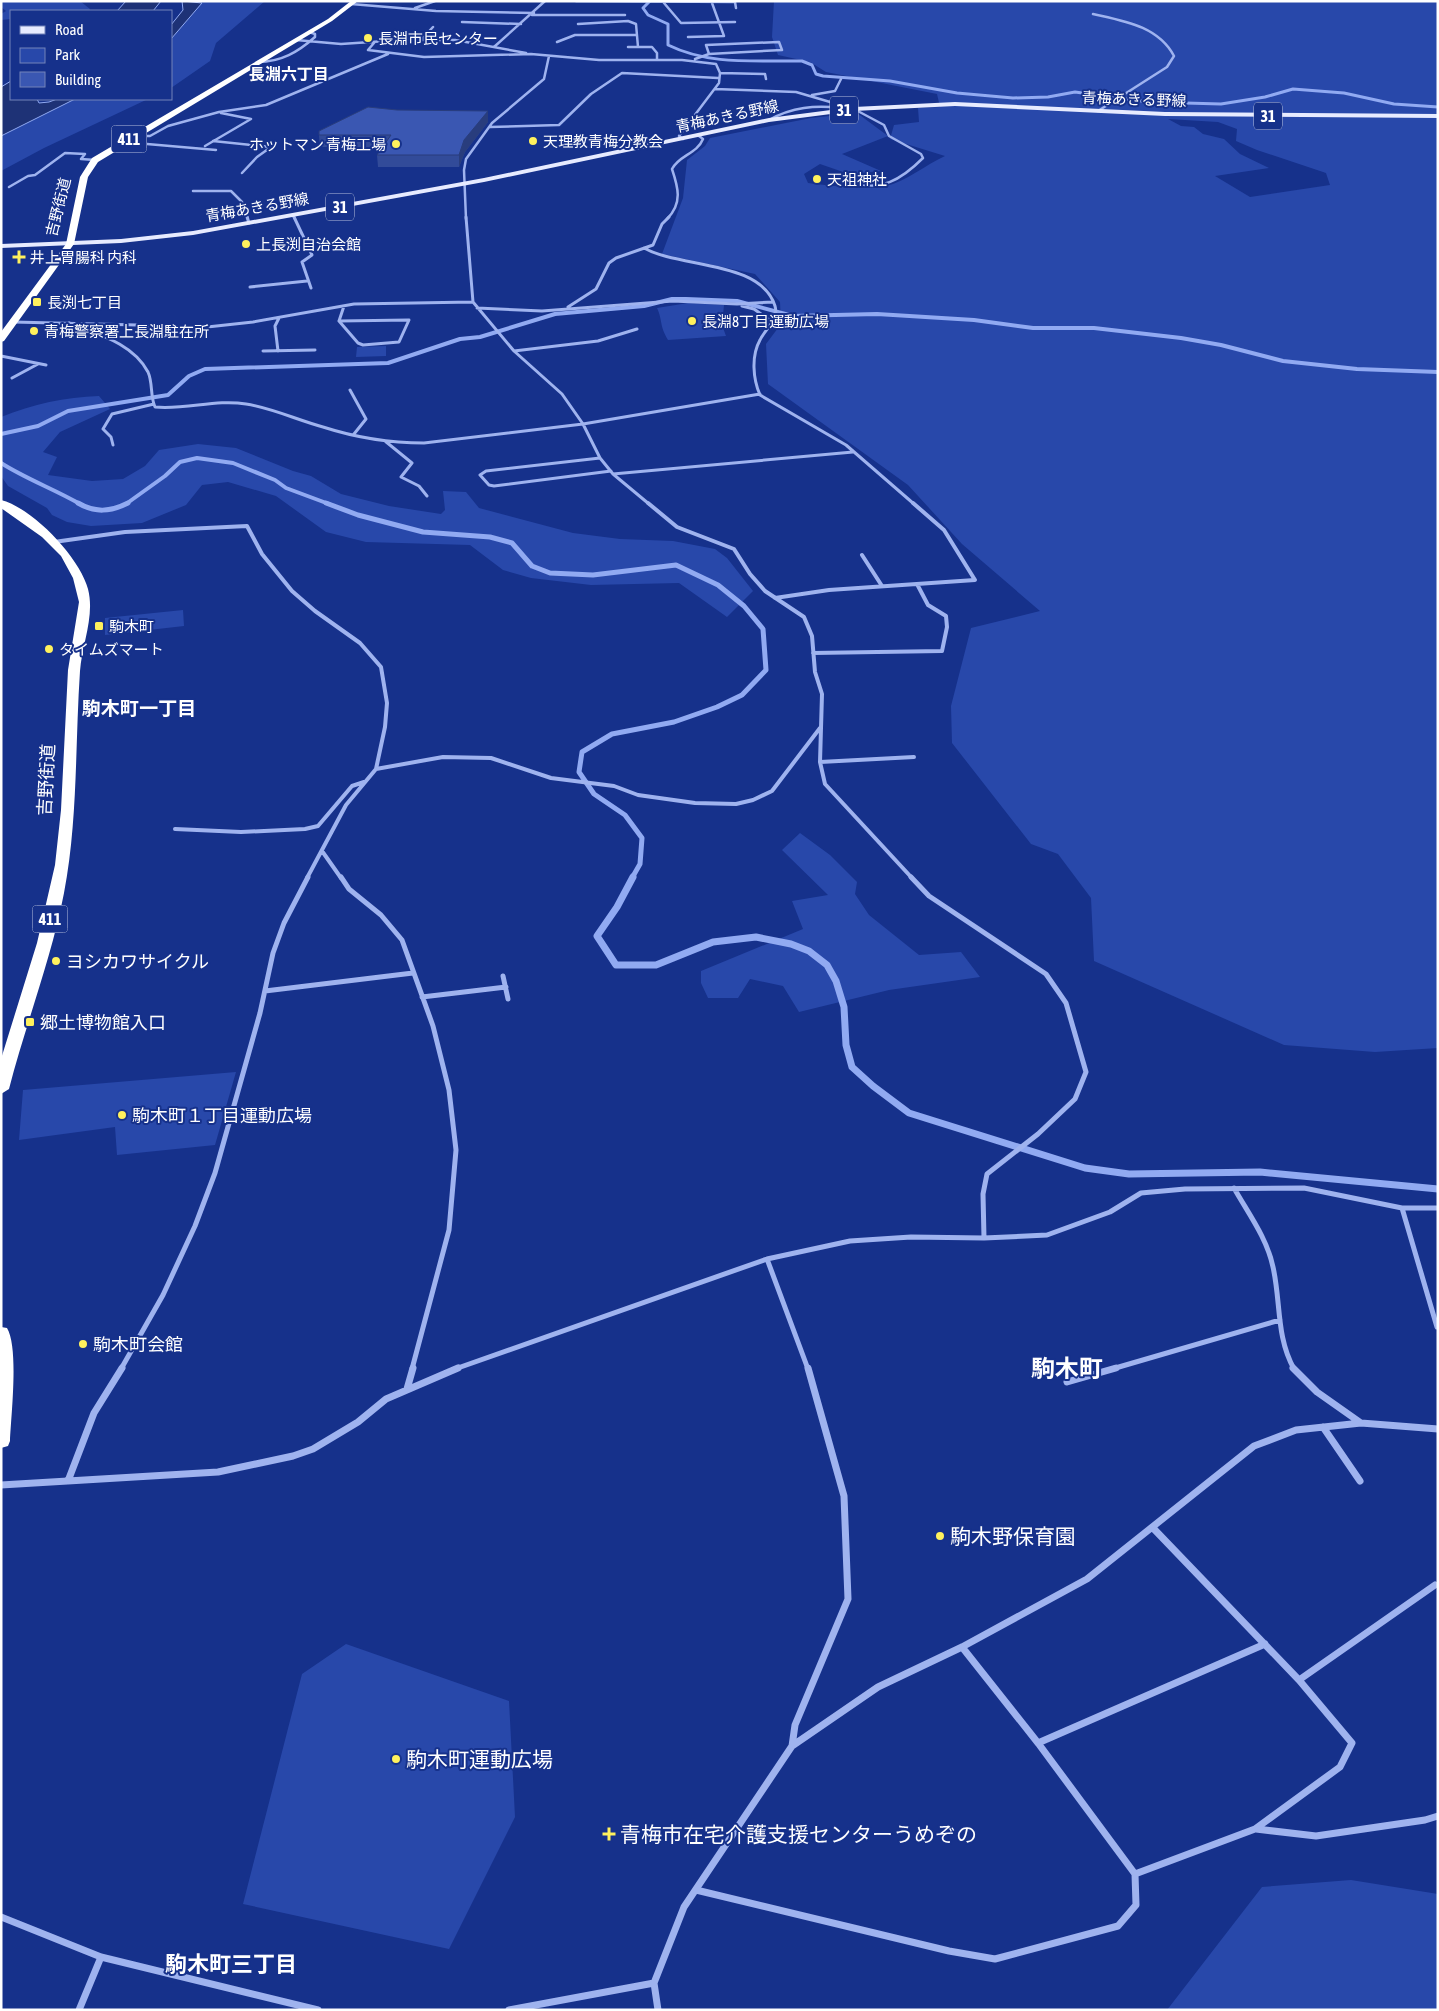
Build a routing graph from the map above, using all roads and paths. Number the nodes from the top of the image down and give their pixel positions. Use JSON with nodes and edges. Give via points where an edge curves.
{"nodes":[{"id":1,"x":435,"y":1,"type":"edge"},
{"id":2,"x":545,"y":1,"type":"edge"},
{"id":3,"x":576,"y":1,"type":"edge"},
{"id":4,"x":646,"y":2,"type":"edge"},
{"id":5,"x":712,"y":2,"type":"junction"},
{"id":6,"x":353,"y":3,"type":"edge"},
{"id":7,"x":664,"y":3,"type":"junction"},
{"id":8,"x":736,"y":8,"type":"dead end"},
{"id":9,"x":412,"y":9,"type":"junction"},
{"id":10,"x":532,"y":14,"type":"junction"},
{"id":11,"x":1093,"y":14,"type":"dead end"},
{"id":12,"x":626,"y":18,"type":"junction"},
{"id":13,"x":462,"y":22,"type":"dead end"},
{"id":14,"x":719,"y":22,"type":"junction"},
{"id":15,"x":735,"y":22,"type":"dead end"},
{"id":16,"x":522,"y":24,"type":"junction"},
{"id":17,"x":578,"y":24,"type":"dead end"},
{"id":18,"x":433,"y":27,"type":"dead end"},
{"id":19,"x":699,"y":30,"type":"dead end"},
{"id":20,"x":309,"y":32,"type":"junction"},
{"id":21,"x":636,"y":35,"type":"junction"},
{"id":22,"x":688,"y":37,"type":"dead end"},
{"id":23,"x":702,"y":37,"type":"junction"},
{"id":24,"x":296,"y":40,"type":"junction"},
{"id":25,"x":421,"y":40,"type":"junction"},
{"id":26,"x":310,"y":41,"type":"junction"},
{"id":27,"x":557,"y":42,"type":"dead end"},
{"id":28,"x":374,"y":43,"type":"junction"},
{"id":29,"x":494,"y":47,"type":"junction"},
{"id":30,"x":628,"y":47,"type":"dead end"},
{"id":31,"x":638,"y":47,"type":"junction"},
{"id":32,"x":388,"y":54,"type":"junction"},
{"id":33,"x":531,"y":54,"type":"junction"},
{"id":34,"x":709,"y":54,"type":"junction"},
{"id":35,"x":549,"y":56,"type":"junction"},
{"id":36,"x":657,"y":60,"type":"junction"},
{"id":37,"x":692,"y":60,"type":"junction"},
{"id":38,"x":258,"y":62,"type":"junction"},
{"id":39,"x":720,"y":73,"type":"junction"},
{"id":40,"x":718,"y":78,"type":"junction"},
{"id":41,"x":766,"y":79,"type":"dead end"},
{"id":42,"x":841,"y":79,"type":"dead end"},
{"id":43,"x":715,"y":89,"type":"junction"},
{"id":44,"x":809,"y":96,"type":"junction"},
{"id":45,"x":854,"y":109,"type":"junction"},
{"id":46,"x":1098,"y":111,"type":"junction"},
{"id":47,"x":219,"y":112,"type":"junction"},
{"id":48,"x":1438,"y":116,"type":"edge"},
{"id":49,"x":490,"y":126,"type":"junction"},
{"id":50,"x":134,"y":136,"type":"junction"},
{"id":51,"x":699,"y":136,"type":"junction"},
{"id":52,"x":683,"y":139,"type":"junction"},
{"id":53,"x":213,"y":141,"type":"junction"},
{"id":54,"x":124,"y":142,"type":"junction"},
{"id":55,"x":205,"y":146,"type":"dead end"},
{"id":56,"x":216,"y":150,"type":"dead end"},
{"id":57,"x":96,"y":160,"type":"junction"},
{"id":58,"x":242,"y":173,"type":"dead end"},
{"id":59,"x":850,"y":180,"type":"dead end"},
{"id":60,"x":467,"y":183,"type":"junction"},
{"id":61,"x":9,"y":187,"type":"dead end"},
{"id":62,"x":193,"y":191,"type":"dead end"},
{"id":63,"x":293,"y":215,"type":"junction"},
{"id":64,"x":249,"y":223,"type":"junction"},
{"id":65,"x":70,"y":244,"type":"junction"},
{"id":66,"x":1,"y":246,"type":"edge"},
{"id":67,"x":644,"y":248,"type":"junction"},
{"id":68,"x":307,"y":281,"type":"junction"},
{"id":69,"x":250,"y":287,"type":"dead end"},
{"id":70,"x":311,"y":288,"type":"dead end"},
{"id":71,"x":473,"y":302,"type":"junction"},
{"id":72,"x":773,"y":302,"type":"junction"},
{"id":73,"x":737,"y":304,"type":"junction"},
{"id":74,"x":344,"y":306,"type":"junction"},
{"id":75,"x":477,"y":308,"type":"junction"},
{"id":76,"x":563,"y":309,"type":"junction"},
{"id":77,"x":279,"y":318,"type":"junction"},
{"id":78,"x":339,"y":321,"type":"junction"},
{"id":79,"x":13,"y":322,"type":"junction"},
{"id":80,"x":772,"y":322,"type":"junction"},
{"id":81,"x":69,"y":324,"type":"junction"},
{"id":82,"x":637,"y":329,"type":"dead end"},
{"id":83,"x":50,"y":337,"type":"dead end"},
{"id":84,"x":1,"y":339,"type":"edge"},
{"id":85,"x":315,"y":350,"type":"dead end"},
{"id":86,"x":263,"y":351,"type":"dead end"},
{"id":87,"x":278,"y":351,"type":"junction"},
{"id":88,"x":514,"y":351,"type":"junction"},
{"id":89,"x":1,"y":356,"type":"edge"},
{"id":90,"x":38,"y":364,"type":"junction"},
{"id":91,"x":46,"y":365,"type":"dead end"},
{"id":92,"x":12,"y":378,"type":"dead end"},
{"id":93,"x":350,"y":390,"type":"dead end"},
{"id":94,"x":760,"y":394,"type":"junction"},
{"id":95,"x":152,"y":402,"type":"junction"},
{"id":96,"x":583,"y":424,"type":"junction"},
{"id":97,"x":354,"y":434,"type":"junction"},
{"id":98,"x":382,"y":440,"type":"junction"},
{"id":99,"x":112,"y":445,"type":"dead end"},
{"id":100,"x":853,"y":452,"type":"junction"},
{"id":101,"x":600,"y":458,"type":"junction"},
{"id":102,"x":612,"y":473,"type":"junction"},
{"id":103,"x":426,"y":496,"type":"dead end"},
{"id":104,"x":1,"y":503,"type":"edge"},
{"id":105,"x":54,"y":542,"type":"junction"},
{"id":106,"x":862,"y":555,"type":"dead end"},
{"id":107,"x":917,"y":584,"type":"junction"},
{"id":108,"x":882,"y":586,"type":"junction"},
{"id":109,"x":775,"y":598,"type":"junction"},
{"id":110,"x":813,"y":654,"type":"junction"},
{"id":111,"x":821,"y":727,"type":"junction"},
{"id":112,"x":914,"y":757,"type":"dead end"},
{"id":113,"x":820,"y":762,"type":"junction"},
{"id":114,"x":376,"y":769,"type":"junction"},
{"id":115,"x":365,"y":782,"type":"junction"},
{"id":116,"x":175,"y":829,"type":"dead end"},
{"id":117,"x":322,"y":852,"type":"junction"},
{"id":118,"x":413,"y":973,"type":"junction"},
{"id":119,"x":503,"y":976,"type":"dead end"},
{"id":120,"x":506,"y":987,"type":"junction"},
{"id":121,"x":265,"y":991,"type":"junction"},
{"id":122,"x":422,"y":997,"type":"junction"},
{"id":123,"x":508,"y":999,"type":"dead end"},
{"id":124,"x":1,"y":1089,"type":"edge"},
{"id":125,"x":1234,"y":1188,"type":"junction"},
{"id":126,"x":1402,"y":1208,"type":"junction"},
{"id":127,"x":1438,"y":1208,"type":"edge"},
{"id":128,"x":984,"y":1238,"type":"junction"},
{"id":129,"x":767,"y":1259,"type":"junction"},
{"id":130,"x":1280,"y":1320,"type":"junction"},
{"id":131,"x":1437,"y":1327,"type":"edge"},
{"id":132,"x":1,"y":1333,"type":"edge"},
{"id":133,"x":1067,"y":1382,"type":"dead end"},
{"id":134,"x":407,"y":1389,"type":"junction"},
{"id":135,"x":1361,"y":1423,"type":"junction"},
{"id":136,"x":1323,"y":1427,"type":"junction"},
{"id":137,"x":1438,"y":1429,"type":"edge"},
{"id":138,"x":1,"y":1441,"type":"edge"},
{"id":139,"x":68,"y":1481,"type":"junction"},
{"id":140,"x":1360,"y":1481,"type":"dead end"},
{"id":141,"x":1,"y":1485,"type":"edge"},
{"id":142,"x":1153,"y":1528,"type":"junction"},
{"id":143,"x":1435,"y":1585,"type":"dead end"},
{"id":144,"x":1265,"y":1644,"type":"junction"},
{"id":145,"x":962,"y":1647,"type":"junction"},
{"id":146,"x":1299,"y":1680,"type":"junction"},
{"id":147,"x":1038,"y":1743,"type":"junction"},
{"id":148,"x":792,"y":1746,"type":"junction"},
{"id":149,"x":1438,"y":1816,"type":"edge"},
{"id":150,"x":1255,"y":1829,"type":"junction"},
{"id":151,"x":1134,"y":1874,"type":"junction"},
{"id":152,"x":696,"y":1890,"type":"junction"},
{"id":153,"x":1,"y":1917,"type":"edge"},
{"id":154,"x":101,"y":1957,"type":"junction"},
{"id":155,"x":654,"y":1983,"type":"junction"},
{"id":156,"x":79,"y":2010,"type":"edge"},
{"id":157,"x":318,"y":2010,"type":"edge"},
{"id":158,"x":509,"y":2010,"type":"edge"},
{"id":159,"x":658,"y":2010,"type":"edge"}],
"edges":[{"from":1,"to":9,"type":"street"},
{"from":2,"to":10,"type":"street"},
{"from":3,"to":4,"type":"street"},
{"from":4,"to":7,"type":"street"},
{"from":5,"to":7,"type":"street"},
{"from":5,"to":8,"type":"street","via":[[735,2]]},
{"from":5,"to":14,"type":"street"},
{"from":6,"to":9,"type":"street"},
{"from":6,"to":20,"type":"highway","name":"吉野街道","number":"411"},
{"from":7,"to":14,"type":"street","via":[[681,23]]},
{"from":9,"to":10,"type":"street"},
{"from":10,"to":12,"type":"street"},
{"from":10,"to":16,"type":"street"},
{"from":11,"to":46,"type":"street","via":[[1149,31],[1163,39],[1174,56],[1167,67]]},
{"from":12,"to":17,"type":"street"},
{"from":12,"to":21,"type":"street","via":[[636,24]]},
{"from":13,"to":16,"type":"street"},
{"from":14,"to":15,"type":"street"},
{"from":14,"to":23,"type":"street","via":[[724,36]]},
{"from":16,"to":29,"type":"street"},
{"from":18,"to":25,"type":"street"},
{"from":19,"to":23,"type":"street"},
{"from":20,"to":24,"type":"highway","name":"吉野街道","number":"411"},
{"from":20,"to":26,"type":"street","via":[[314,34]]},
{"from":21,"to":27,"type":"street","via":[[575,35]]},
{"from":21,"to":31,"type":"street"},
{"from":22,"to":23,"type":"street"},
{"from":24,"to":26,"type":"street"},
{"from":24,"to":38,"type":"highway","name":"吉野街道","number":"411"},
{"from":25,"to":28,"type":"street"},
{"from":25,"to":29,"type":"street","via":[[463,41]]},
{"from":26,"to":28,"type":"street"},
{"from":26,"to":38,"type":"street","via":[[289,56]]},
{"from":28,"to":32,"type":"street","via":[[368,50]]},
{"from":29,"to":33,"type":"street"},
{"from":30,"to":31,"type":"street"},
{"from":31,"to":36,"type":"street","via":[[652,47],[657,53]]},
{"from":32,"to":33,"type":"street","via":[[449,57]]},
{"from":32,"to":47,"type":"street","via":[[266,105]]},
{"from":33,"to":35,"type":"street"},
{"from":34,"to":34,"type":"street","via":[[782,50],[783,48],[779,42],[706,46]]},
{"from":34,"to":37,"type":"street"},
{"from":35,"to":36,"type":"street","via":[[607,61]]},
{"from":35,"to":49,"type":"street","via":[[544,79]]},
{"from":36,"to":37,"type":"street"},
{"from":37,"to":39,"type":"street","via":[[716,64]]},
{"from":38,"to":50,"type":"highway","name":"吉野街道","number":"411"},
{"from":39,"to":40,"type":"street"},
{"from":39,"to":41,"type":"street","via":[[765,74]]},
{"from":40,"to":43,"type":"street"},
{"from":40,"to":49,"type":"street","via":[[622,73],[591,94],[559,125]]},
{"from":42,"to":44,"type":"street","via":[[835,91]]},
{"from":43,"to":44,"type":"street","via":[[787,91]]},
{"from":43,"to":52,"type":"street","via":[[679,136]]},
{"from":44,"to":45,"type":"street"},
{"from":45,"to":46,"type":"main road","name":"青梅あきる野線","number":"31","via":[[956,104]]},
{"from":45,"to":51,"type":"main road","name":"青梅あきる野線","number":"31","via":[[769,120]]},
{"from":45,"to":59,"type":"street","via":[[884,125],[889,136],[922,154],[923,158],[910,173],[886,185],[858,185]]},
{"from":46,"to":48,"type":"main road","name":"青梅あきる野線","number":"31","via":[[1210,116]]},
{"from":47,"to":50,"type":"street","via":[[168,126],[150,136]]},
{"from":47,"to":53,"type":"street","via":[[251,120]]},
{"from":49,"to":60,"type":"street","via":[[466,159]]},
{"from":50,"to":54,"type":"highway","name":"吉野街道","number":"411"},
{"from":51,"to":52,"type":"main road","name":"青梅あきる野線","number":"31"},
{"from":51,"to":67,"type":"street","via":[[704,139],[700,146],[676,161],[672,169],[679,189],[674,212],[662,224],[653,245]]},
{"from":52,"to":60,"type":"main road","name":"青梅あきる野線","number":"31"},
{"from":53,"to":55,"type":"street"},
{"from":53,"to":58,"type":"street","via":[[271,148]]},
{"from":54,"to":56,"type":"street"},
{"from":54,"to":57,"type":"highway","name":"吉野街道","number":"411"},
{"from":57,"to":61,"type":"street","via":[[81,159],[86,154],[65,153],[35,175]]},
{"from":57,"to":65,"type":"highway","name":"吉野街道","number":"411","via":[[84,177]]},
{"from":60,"to":63,"type":"main road","name":"青梅あきる野線","number":"31"},
{"from":60,"to":71,"type":"street","via":[[466,215]]},
{"from":62,"to":64,"type":"street","via":[[231,191],[242,202]]},
{"from":63,"to":64,"type":"main road","name":"青梅あきる野線","number":"31"},
{"from":63,"to":68,"type":"street","via":[[312,255],[302,262]]},
{"from":64,"to":65,"type":"main road","name":"青梅あきる野線","number":"31","via":[[156,238]]},
{"from":65,"to":66,"type":"main road","name":"青梅あきる野線","number":"31"},
{"from":65,"to":79,"type":"highway","name":"吉野街道","number":"411"},
{"from":67,"to":72,"type":"street","via":[[665,257],[714,266],[740,275],[760,286]]},
{"from":67,"to":76,"type":"street","via":[[616,258],[596,289]]},
{"from":68,"to":69,"type":"street"},
{"from":68,"to":70,"type":"street"},
{"from":71,"to":74,"type":"street"},
{"from":71,"to":75,"type":"street"},
{"from":72,"to":73,"type":"street"},
{"from":72,"to":80,"type":"street","via":[[776,311]]},
{"from":73,"to":76,"type":"street","via":[[672,302]]},
{"from":73,"to":80,"type":"street","via":[[754,309]]},
{"from":74,"to":77,"type":"street"},
{"from":74,"to":78,"type":"street"},
{"from":75,"to":76,"type":"street"},
{"from":75,"to":88,"type":"street"},
{"from":77,"to":81,"type":"street","via":[[189,329]]},
{"from":77,"to":87,"type":"street","via":[[275,326]]},
{"from":78,"to":78,"type":"street","via":[[358,344],[364,345],[399,342],[409,320]]},
{"from":79,"to":81,"type":"street"},
{"from":79,"to":84,"type":"highway","name":"吉野街道","number":"411"},
{"from":80,"to":94,"type":"street","via":[[756,349],[755,377]]},
{"from":81,"to":83,"type":"street"},
{"from":81,"to":95,"type":"street","via":[[119,343],[137,358],[148,374]]},
{"from":82,"to":88,"type":"street","via":[[598,341]]},
{"from":85,"to":87,"type":"street"},
{"from":86,"to":87,"type":"street"},
{"from":88,"to":96,"type":"street","via":[[562,394]]},
{"from":89,"to":90,"type":"street"},
{"from":90,"to":91,"type":"street"},
{"from":90,"to":92,"type":"street"},
{"from":93,"to":97,"type":"street","via":[[366,419]]},
{"from":94,"to":96,"type":"street"},
{"from":94,"to":100,"type":"street","via":[[833,435]]},
{"from":95,"to":97,"type":"street","via":[[155,407],[174,409],[232,402],[248,404]]},
{"from":95,"to":99,"type":"street","via":[[112,414],[103,429],[111,437]]},
{"from":96,"to":98,"type":"street","via":[[431,442]]},
{"from":96,"to":101,"type":"street"},
{"from":97,"to":98,"type":"street"},
{"from":98,"to":103,"type":"street","via":[[412,463],[401,477],[419,486]]},
{"from":100,"to":102,"type":"street"},
{"from":100,"to":107,"type":"street","via":[[944,530],[976,580]]},
{"from":101,"to":102,"type":"street"},
{"from":101,"to":102,"type":"street","via":[[486,471],[480,475],[488,485],[494,486]]},
{"from":102,"to":109,"type":"street","via":[[677,527],[734,549],[750,574]]},
{"from":104,"to":105,"type":"highway","name":"吉野街道","number":"411"},
{"from":105,"to":114,"type":"street","via":[[125,532],[246,526],[262,554],[292,591],[315,612],[360,643],[381,667],[386,686],[386,716]]},
{"from":105,"to":124,"type":"highway","name":"吉野街道","number":"411","via":[[79,578],[85,606],[74,668],[65,832],[51,918]]},
{"from":106,"to":108,"type":"street"},
{"from":107,"to":108,"type":"street"},
{"from":107,"to":110,"type":"street","via":[[928,605],[946,616],[942,651]]},
{"from":108,"to":109,"type":"street"},
{"from":109,"to":110,"type":"street","via":[[804,617],[812,636]]},
{"from":110,"to":111,"type":"street","via":[[822,694]]},
{"from":111,"to":113,"type":"street"},
{"from":111,"to":114,"type":"street","via":[[772,791],[736,804],[695,804],[638,795],[614,786],[551,778],[491,758],[473,756],[443,757]]},
{"from":112,"to":113,"type":"street"},
{"from":113,"to":128,"type":"street","via":[[825,784],[929,896],[1046,974],[1066,1003],[1086,1072],[1076,1099],[987,1174],[983,1194]]},
{"from":114,"to":115,"type":"street"},
{"from":115,"to":116,"type":"street","via":[[352,786],[318,826],[241,832]]},
{"from":115,"to":117,"type":"street","via":[[346,805]]},
{"from":117,"to":118,"type":"street","via":[[349,889],[381,915],[402,940]]},
{"from":117,"to":121,"type":"street","via":[[284,923],[273,953]]},
{"from":118,"to":121,"type":"street"},
{"from":118,"to":122,"type":"street"},
{"from":119,"to":120,"type":"street"},
{"from":120,"to":122,"type":"street"},
{"from":120,"to":123,"type":"street"},
{"from":121,"to":139,"type":"street","via":[[211,1187],[172,1278],[94,1412]]},
{"from":122,"to":134,"type":"street","via":[[449,1090],[456,1150],[449,1230]]},
{"from":125,"to":126,"type":"street","via":[[1304,1188]]},
{"from":125,"to":128,"type":"street","via":[[1141,1193],[1110,1212],[1047,1235]]},
{"from":125,"to":130,"type":"street","via":[[1273,1265]]},
{"from":126,"to":127,"type":"street"},
{"from":126,"to":131,"type":"street"},
{"from":128,"to":129,"type":"street","via":[[911,1237],[850,1241]]},
{"from":129,"to":134,"type":"street","via":[[459,1367]]},
{"from":129,"to":148,"type":"street","via":[[814,1385],[838,1468],[844,1496],[848,1567],[848,1599],[795,1725]]},
{"from":130,"to":133,"type":"street"},
{"from":130,"to":135,"type":"street","via":[[1285,1350],[1295,1372],[1324,1398]]},
{"from":132,"to":138,"type":"highway","via":[[4,1364]]},
{"from":134,"to":139,"type":"street","via":[[386,1399],[358,1422],[313,1450],[293,1456],[218,1472]]},
{"from":135,"to":136,"type":"street"},
{"from":135,"to":137,"type":"street"},
{"from":136,"to":140,"type":"street"},
{"from":136,"to":142,"type":"street","via":[[1296,1430],[1254,1446]]},
{"from":139,"to":141,"type":"street"},
{"from":142,"to":144,"type":"street"},
{"from":142,"to":145,"type":"street","via":[[1087,1579]]},
{"from":143,"to":146,"type":"street"},
{"from":144,"to":146,"type":"street"},
{"from":144,"to":147,"type":"street"},
{"from":145,"to":147,"type":"street"},
{"from":145,"to":148,"type":"street","via":[[878,1686]]},
{"from":146,"to":150,"type":"street","via":[[1352,1743],[1340,1767]]},
{"from":147,"to":151,"type":"street"},
{"from":148,"to":152,"type":"street"},
{"from":149,"to":150,"type":"street","via":[[1316,1836]]},
{"from":150,"to":151,"type":"street"},
{"from":151,"to":152,"type":"street","via":[[1136,1905],[1118,1926],[995,1959],[948,1951]]},
{"from":152,"to":155,"type":"street","via":[[684,1907]]},
{"from":153,"to":154,"type":"street"},
{"from":154,"to":156,"type":"street"},
{"from":154,"to":157,"type":"street"},
{"from":155,"to":158,"type":"street"},
{"from":155,"to":159,"type":"street"}]}
